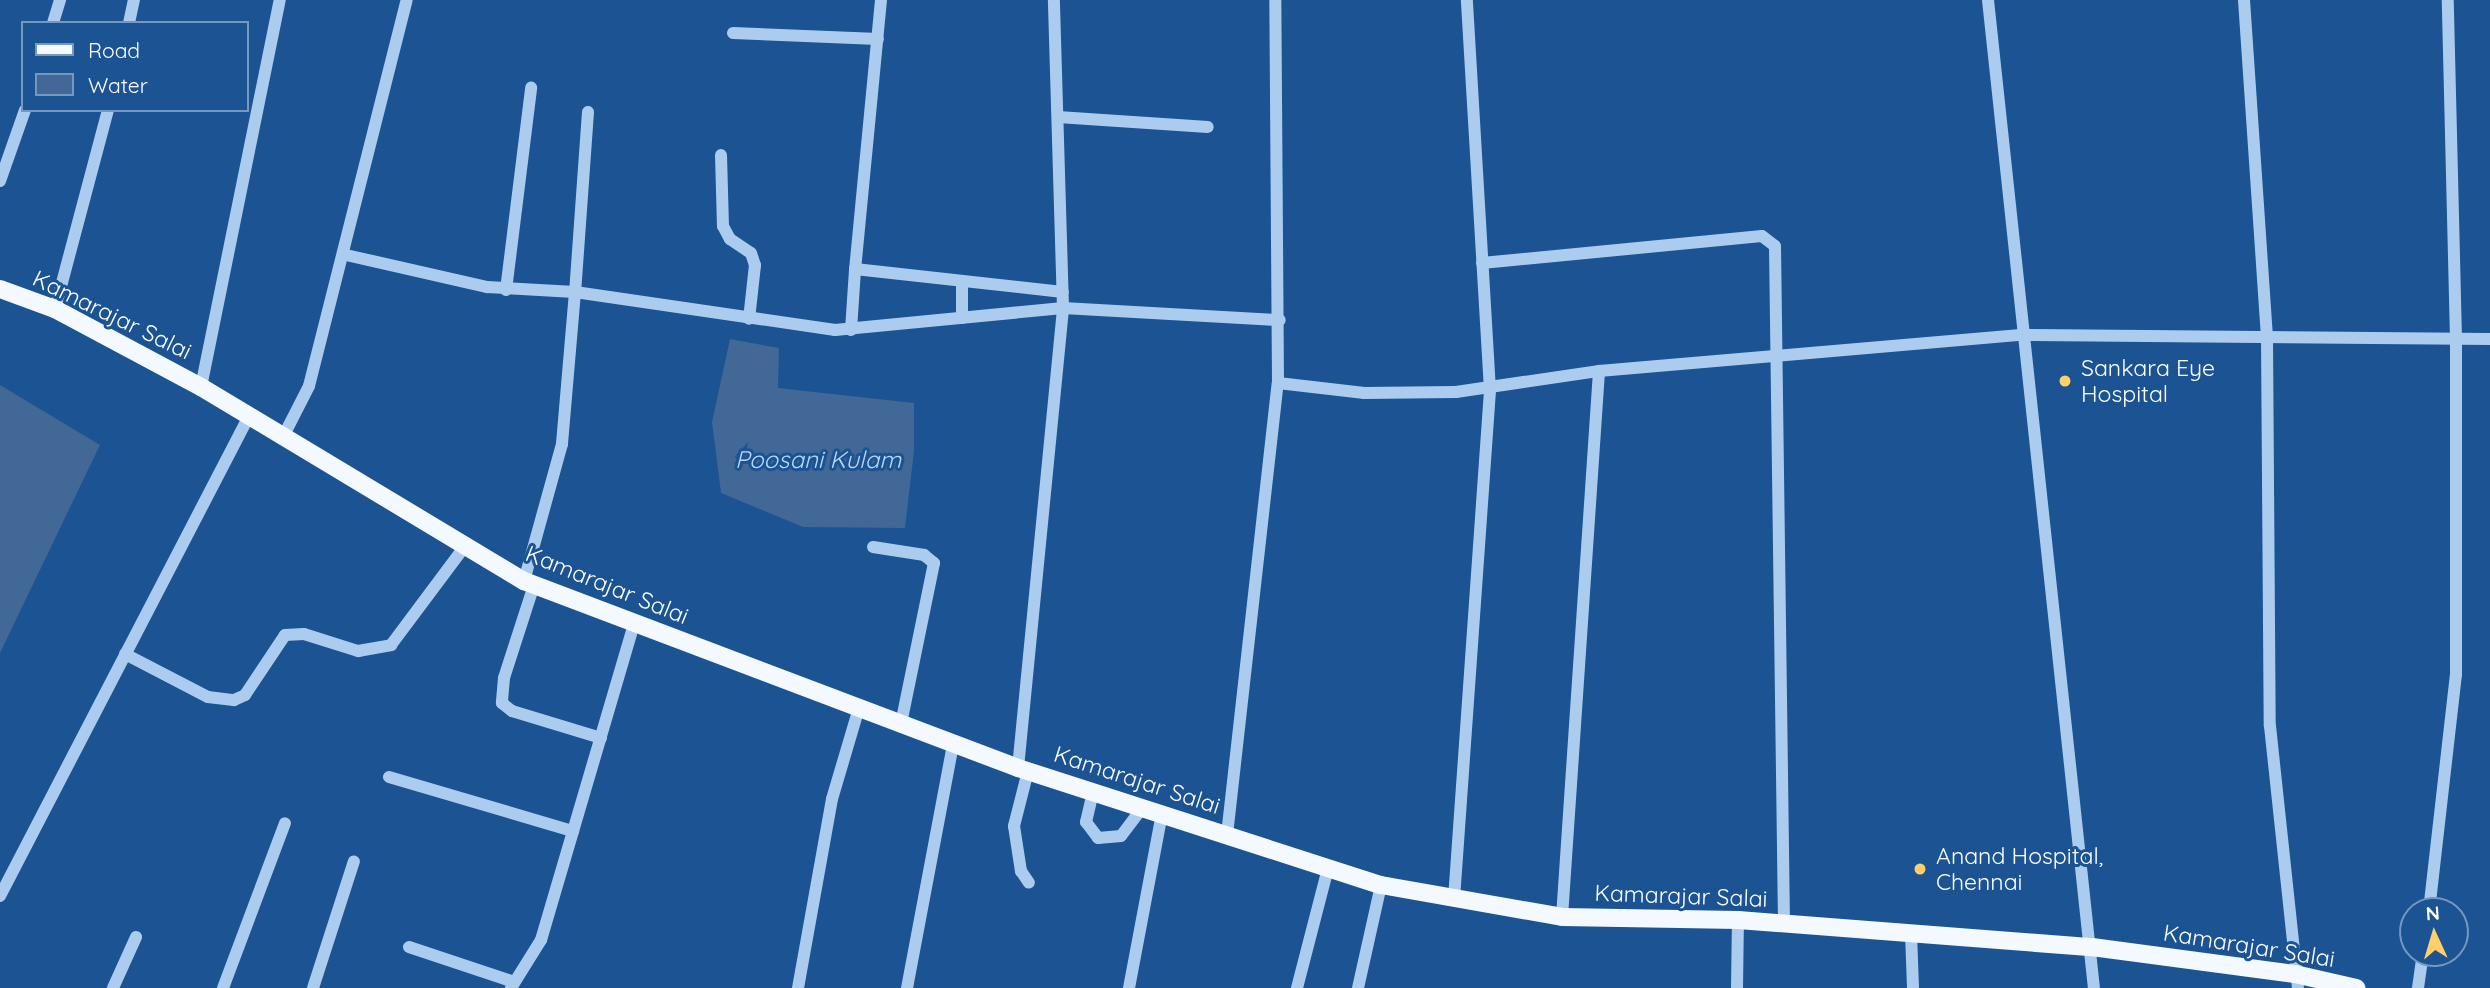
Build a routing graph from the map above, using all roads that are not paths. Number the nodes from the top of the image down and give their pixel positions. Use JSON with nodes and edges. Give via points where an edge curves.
{"nodes":[{"id":1,"x":60,"y":0,"type":"edge"},
{"id":2,"x":134,"y":0,"type":"edge"},
{"id":3,"x":279,"y":0,"type":"edge"},
{"id":4,"x":407,"y":0,"type":"edge"},
{"id":5,"x":881,"y":0,"type":"edge"},
{"id":6,"x":1054,"y":0,"type":"edge"},
{"id":7,"x":1275,"y":0,"type":"edge"},
{"id":8,"x":1466,"y":0,"type":"edge"},
{"id":9,"x":1987,"y":0,"type":"edge"},
{"id":10,"x":2244,"y":0,"type":"edge"},
{"id":11,"x":2448,"y":0,"type":"edge"},
{"id":12,"x":53,"y":21,"type":"edge"},
{"id":13,"x":129,"y":21,"type":"edge"},
{"id":14,"x":733,"y":33,"type":"dead end"},
{"id":15,"x":878,"y":39,"type":"junction"},
{"id":16,"x":531,"y":88,"type":"dead end"},
{"id":17,"x":24,"y":112,"type":"edge"},
{"id":18,"x":107,"y":112,"type":"edge"},
{"id":19,"x":588,"y":112,"type":"dead end"},
{"id":20,"x":1058,"y":117,"type":"junction"},
{"id":21,"x":1209,"y":127,"type":"dead end"},
{"id":22,"x":721,"y":155,"type":"dead end"},
{"id":23,"x":0,"y":181,"type":"edge"},
{"id":24,"x":346,"y":255,"type":"junction"},
{"id":25,"x":1482,"y":263,"type":"junction"},
{"id":26,"x":855,"y":269,"type":"junction"},
{"id":27,"x":961,"y":281,"type":"junction"},
{"id":28,"x":0,"y":289,"type":"edge"},
{"id":29,"x":506,"y":290,"type":"junction"},
{"id":30,"x":575,"y":292,"type":"junction"},
{"id":31,"x":1063,"y":292,"type":"junction"},
{"id":32,"x":1063,"y":308,"type":"junction"},
{"id":33,"x":55,"y":309,"type":"junction"},
{"id":34,"x":962,"y":318,"type":"junction"},
{"id":35,"x":749,"y":319,"type":"junction"},
{"id":36,"x":1280,"y":320,"type":"junction"},
{"id":37,"x":851,"y":330,"type":"junction"},
{"id":38,"x":2023,"y":335,"type":"junction"},
{"id":39,"x":2267,"y":337,"type":"junction"},
{"id":40,"x":2456,"y":339,"type":"junction"},
{"id":41,"x":2490,"y":339,"type":"edge"},
{"id":42,"x":1780,"y":354,"type":"junction"},
{"id":43,"x":1599,"y":371,"type":"junction"},
{"id":44,"x":1278,"y":383,"type":"junction"},
{"id":45,"x":201,"y":387,"type":"junction"},
{"id":46,"x":1490,"y":390,"type":"junction"},
{"id":47,"x":248,"y":418,"type":"junction"},
{"id":48,"x":282,"y":439,"type":"junction"},
{"id":49,"x":465,"y":546,"type":"junction"},
{"id":50,"x":873,"y":547,"type":"dead end"},
{"id":51,"x":529,"y":583,"type":"junction"},
{"id":52,"x":634,"y":623,"type":"junction"},
{"id":53,"x":125,"y":654,"type":"junction"},
{"id":54,"x":859,"y":708,"type":"junction"},
{"id":55,"x":901,"y":724,"type":"junction"},
{"id":56,"x":601,"y":738,"type":"junction"},
{"id":57,"x":953,"y":744,"type":"junction"},
{"id":58,"x":1023,"y":770,"type":"junction"},
{"id":59,"x":389,"y":776,"type":"dead end"},
{"id":60,"x":1093,"y":792,"type":"junction"},
{"id":61,"x":1142,"y":808,"type":"junction"},
{"id":62,"x":1162,"y":814,"type":"junction"},
{"id":63,"x":285,"y":823,"type":"dead end"},
{"id":64,"x":573,"y":831,"type":"junction"},
{"id":65,"x":1227,"y":835,"type":"junction"},
{"id":66,"x":354,"y":861,"type":"dead end"},
{"id":67,"x":1328,"y":867,"type":"junction"},
{"id":68,"x":1029,"y":883,"type":"dead end"},
{"id":69,"x":1381,"y":885,"type":"junction"},
{"id":70,"x":0,"y":897,"type":"edge"},
{"id":71,"x":2431,"y":897,"type":"edge"},
{"id":72,"x":1454,"y":899,"type":"junction"},
{"id":73,"x":1562,"y":917,"type":"junction"},
{"id":74,"x":1738,"y":920,"type":"junction"},
{"id":75,"x":1784,"y":924,"type":"junction"},
{"id":76,"x":1911,"y":933,"type":"junction"},
{"id":77,"x":136,"y":937,"type":"dead end"},
{"id":78,"x":409,"y":947,"type":"dead end"},
{"id":79,"x":2092,"y":947,"type":"junction"},
{"id":80,"x":2421,"y":967,"type":"edge"},
{"id":81,"x":2297,"y":981,"type":"edge"},
{"id":82,"x":512,"y":985,"type":"edge"},
{"id":83,"x":113,"y":988,"type":"edge"},
{"id":84,"x":223,"y":988,"type":"edge"},
{"id":85,"x":313,"y":988,"type":"edge"},
{"id":86,"x":798,"y":988,"type":"edge"},
{"id":87,"x":908,"y":988,"type":"edge"},
{"id":88,"x":1129,"y":988,"type":"edge"},
{"id":89,"x":1297,"y":988,"type":"edge"},
{"id":90,"x":1359,"y":988,"type":"edge"},
{"id":91,"x":1737,"y":988,"type":"edge"},
{"id":92,"x":1913,"y":988,"type":"edge"},
{"id":93,"x":2094,"y":988,"type":"edge"},
{"id":94,"x":2356,"y":988,"type":"edge"},
{"id":95,"x":2418,"y":988,"type":"edge"}],
"edges":[{"from":1,"to":12,"type":"street"},
{"from":2,"to":13,"type":"street"},
{"from":3,"to":45,"type":"street"},
{"from":4,"to":24,"type":"street"},
{"from":5,"to":15,"type":"street"},
{"from":6,"to":20,"type":"street"},
{"from":7,"to":36,"type":"street"},
{"from":8,"to":25,"type":"street"},
{"from":9,"to":38,"type":"street"},
{"from":10,"to":39,"type":"street"},
{"from":11,"to":40,"type":"street"},
{"from":14,"to":15,"type":"street"},
{"from":15,"to":26,"type":"street"},
{"from":16,"to":29,"type":"street"},
{"from":17,"to":23,"type":"street"},
{"from":18,"to":33,"type":"street"},
{"from":19,"to":30,"type":"street"},
{"from":20,"to":21,"type":"street"},
{"from":20,"to":31,"type":"street"},
{"from":22,"to":35,"type":"street","via":[[723,226],[730,239],[751,253],[755,265]]},
{"from":24,"to":29,"type":"street"},
{"from":24,"to":48,"type":"street","via":[[309,386]]},
{"from":25,"to":42,"type":"street","via":[[1762,236],[1775,246]]},
{"from":25,"to":46,"type":"street"},
{"from":26,"to":27,"type":"street"},
{"from":26,"to":37,"type":"street"},
{"from":27,"to":31,"type":"street"},
{"from":27,"to":34,"type":"street"},
{"from":28,"to":33,"type":"main road","name":"Kamarajar Salai"},
{"from":29,"to":30,"type":"street"},
{"from":30,"to":35,"type":"street"},
{"from":30,"to":51,"type":"street","via":[[562,444]]},
{"from":31,"to":32,"type":"street"},
{"from":32,"to":34,"type":"street"},
{"from":32,"to":36,"type":"street"},
{"from":32,"to":58,"type":"street"},
{"from":33,"to":45,"type":"main road","name":"Kamarajar Salai"},
{"from":34,"to":37,"type":"street"},
{"from":35,"to":37,"type":"street"},
{"from":36,"to":44,"type":"street"},
{"from":38,"to":39,"type":"street"},
{"from":38,"to":42,"type":"street"},
{"from":38,"to":79,"type":"street"},
{"from":39,"to":40,"type":"street"},
{"from":39,"to":81,"type":"street","via":[[2270,726]]},
{"from":40,"to":41,"type":"street"},
{"from":40,"to":71,"type":"street","via":[[2456,675]]},
{"from":42,"to":43,"type":"street"},
{"from":42,"to":75,"type":"street"},
{"from":43,"to":46,"type":"street"},
{"from":43,"to":73,"type":"street"},
{"from":44,"to":46,"type":"street","via":[[1364,393]]},
{"from":44,"to":65,"type":"street"},
{"from":45,"to":47,"type":"main road","name":"Kamarajar Salai"},
{"from":46,"to":72,"type":"street"},
{"from":47,"to":48,"type":"main road","name":"Kamarajar Salai"},
{"from":47,"to":53,"type":"street"},
{"from":48,"to":49,"type":"main road","name":"Kamarajar Salai"},
{"from":49,"to":51,"type":"main road","name":"Kamarajar Salai"},
{"from":49,"to":53,"type":"street","via":[[391,645],[358,651],[304,634],[285,635],[245,695],[234,700],[208,697]]},
{"from":50,"to":55,"type":"street","via":[[923,555],[934,563]]},
{"from":51,"to":52,"type":"main road","name":"Kamarajar Salai"},
{"from":51,"to":56,"type":"street","via":[[504,678],[502,703],[512,711]]},
{"from":52,"to":54,"type":"main road","name":"Kamarajar Salai"},
{"from":52,"to":56,"type":"street"},
{"from":53,"to":70,"type":"street"},
{"from":54,"to":55,"type":"main road","name":"Kamarajar Salai"},
{"from":54,"to":86,"type":"street","via":[[832,799]]},
{"from":55,"to":57,"type":"main road","name":"Kamarajar Salai"},
{"from":56,"to":64,"type":"street"},
{"from":57,"to":58,"type":"main road","name":"Kamarajar Salai"},
{"from":57,"to":87,"type":"street"},
{"from":58,"to":60,"type":"main road","name":"Kamarajar Salai"},
{"from":58,"to":68,"type":"street","via":[[1014,839],[1021,871]]},
{"from":59,"to":64,"type":"street"},
{"from":60,"to":61,"type":"main road","name":"Kamarajar Salai"},
{"from":60,"to":61,"type":"street","via":[[1086,822],[1098,838],[1121,836]]},
{"from":61,"to":62,"type":"main road","name":"Kamarajar Salai"},
{"from":62,"to":65,"type":"main road","name":"Kamarajar Salai"},
{"from":62,"to":88,"type":"street"},
{"from":63,"to":84,"type":"street"},
{"from":64,"to":82,"type":"street","via":[[538,950]]},
{"from":65,"to":67,"type":"main road","name":"Kamarajar Salai"},
{"from":66,"to":85,"type":"street"},
{"from":67,"to":69,"type":"main road","name":"Kamarajar Salai"},
{"from":67,"to":89,"type":"street"},
{"from":69,"to":72,"type":"main road","name":"Kamarajar Salai"},
{"from":69,"to":90,"type":"street"},
{"from":72,"to":73,"type":"main road","name":"Kamarajar Salai"},
{"from":73,"to":74,"type":"main road","name":"Kamarajar Salai"},
{"from":74,"to":75,"type":"main road","name":"Kamarajar Salai"},
{"from":74,"to":91,"type":"street"},
{"from":75,"to":76,"type":"main road","name":"Kamarajar Salai"},
{"from":76,"to":79,"type":"main road","name":"Kamarajar Salai"},
{"from":76,"to":92,"type":"street"},
{"from":77,"to":83,"type":"street"},
{"from":78,"to":82,"type":"street"},
{"from":79,"to":81,"type":"main road","name":"Kamarajar Salai"},
{"from":79,"to":93,"type":"street"},
{"from":80,"to":95,"type":"street"},
{"from":81,"to":94,"type":"main road","name":"Kamarajar Salai"}]}
